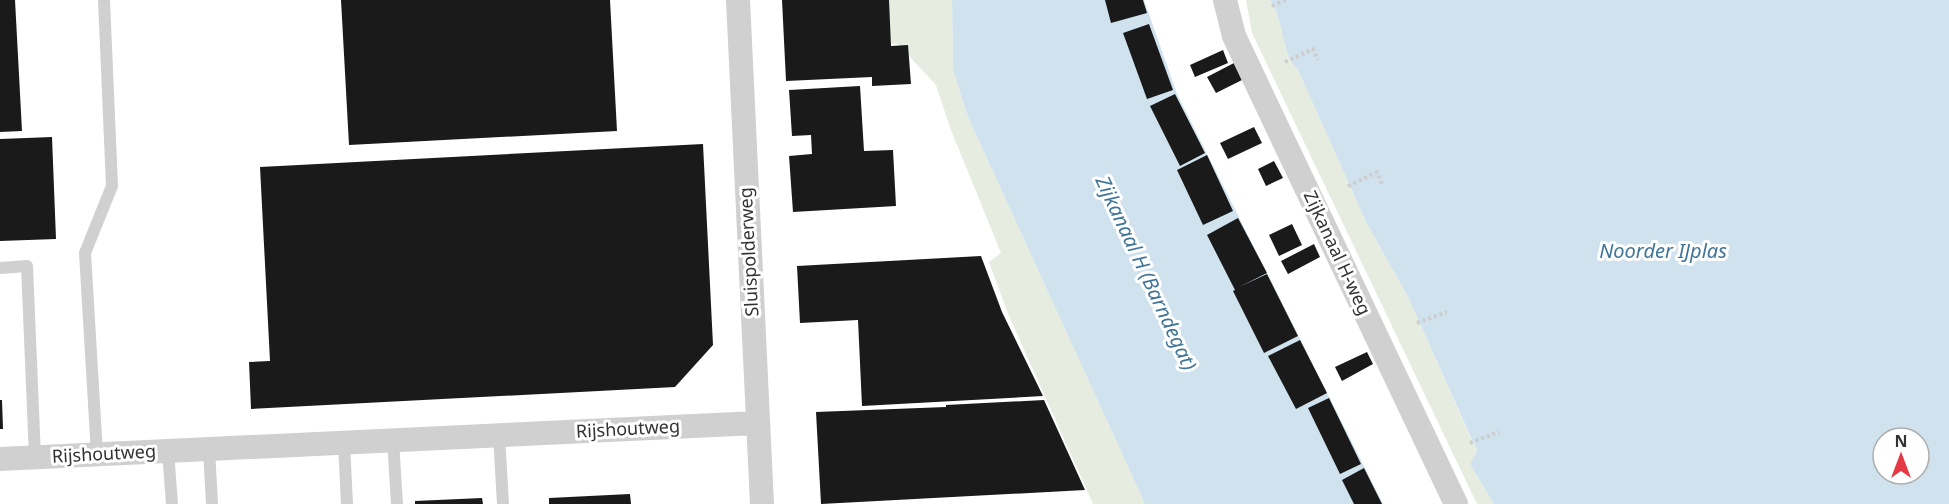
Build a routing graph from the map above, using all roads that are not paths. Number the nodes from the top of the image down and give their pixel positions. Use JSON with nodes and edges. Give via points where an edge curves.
{"nodes":[{"id":1,"x":104,"y":0,"type":"edge"},
{"id":2,"x":738,"y":0,"type":"edge"},
{"id":3,"x":1225,"y":0,"type":"edge"},
{"id":4,"x":0,"y":268,"type":"edge"},
{"id":5,"x":757,"y":423,"type":"junction"},
{"id":6,"x":499,"y":435,"type":"junction"},
{"id":7,"x":393,"y":440,"type":"junction"},
{"id":8,"x":344,"y":443,"type":"junction"},
{"id":9,"x":209,"y":449,"type":"junction"},
{"id":10,"x":168,"y":451,"type":"junction"},
{"id":11,"x":97,"y":454,"type":"junction"},
{"id":12,"x":35,"y":457,"type":"junction"},
{"id":13,"x":0,"y":459,"type":"edge"},
{"id":14,"x":172,"y":504,"type":"edge"},
{"id":15,"x":212,"y":504,"type":"edge"},
{"id":16,"x":347,"y":504,"type":"edge"},
{"id":17,"x":397,"y":504,"type":"edge"},
{"id":18,"x":503,"y":504,"type":"edge"},
{"id":19,"x":762,"y":504,"type":"edge"},
{"id":20,"x":1456,"y":504,"type":"edge"}],
"edges":[{"from":1,"to":11,"type":"lane","via":[[111,186],[85,253]]},
{"from":2,"to":5,"type":"street","name":"Sluispolderweg"},
{"from":3,"to":20,"type":"street","name":"Zijkanaal H-weg","via":[[1234,36]]},
{"from":4,"to":12,"type":"lane","via":[[27,266]]},
{"from":5,"to":6,"type":"street","name":"Rijshoutweg"},
{"from":5,"to":19,"type":"street","name":"Sluispolderweg"},
{"from":6,"to":7,"type":"street","name":"Rijshoutweg"},
{"from":6,"to":18,"type":"lane"},
{"from":7,"to":8,"type":"street","name":"Rijshoutweg"},
{"from":7,"to":17,"type":"lane"},
{"from":8,"to":9,"type":"street","name":"Rijshoutweg"},
{"from":8,"to":16,"type":"lane"},
{"from":9,"to":10,"type":"street","name":"Rijshoutweg"},
{"from":9,"to":15,"type":"lane"},
{"from":10,"to":11,"type":"street","name":"Rijshoutweg"},
{"from":10,"to":14,"type":"lane"},
{"from":11,"to":12,"type":"street","name":"Rijshoutweg"},
{"from":12,"to":13,"type":"street","name":"Rijshoutweg"}]}
